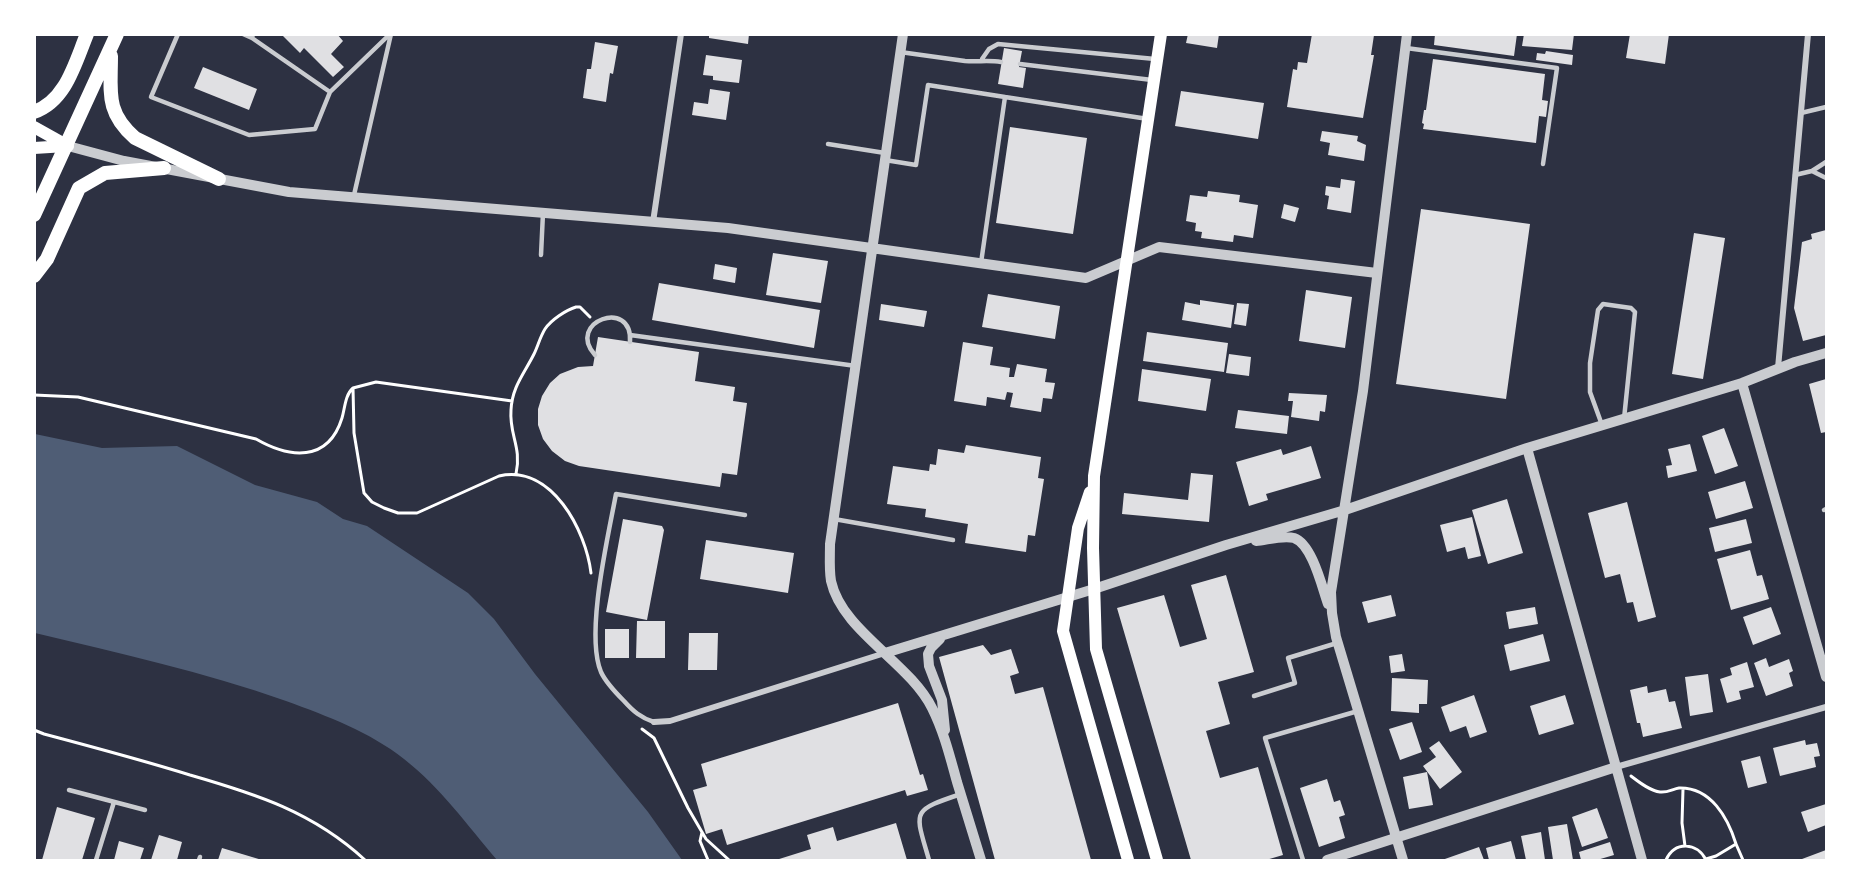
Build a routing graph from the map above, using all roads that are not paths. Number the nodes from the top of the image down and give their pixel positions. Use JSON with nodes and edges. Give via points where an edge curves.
{"nodes":[{"id":1,"x":87,"y":34,"type":"edge"},
{"id":2,"x":117,"y":34,"type":"edge"},
{"id":3,"x":178,"y":34,"type":"edge"},
{"id":4,"x":243,"y":34,"type":"edge"},
{"id":5,"x":391,"y":34,"type":"edge"},
{"id":6,"x":681,"y":34,"type":"edge"},
{"id":7,"x":903,"y":34,"type":"edge"},
{"id":8,"x":1161,"y":34,"type":"edge"},
{"id":9,"x":1407,"y":34,"type":"edge"},
{"id":10,"x":1808,"y":34,"type":"edge"},
{"id":11,"x":253,"y":36,"type":"edge"},
{"id":12,"x":1406,"y":48,"type":"junction"},
{"id":13,"x":111,"y":52,"type":"junction"},
{"id":14,"x":900,"y":52,"type":"junction"},
{"id":15,"x":982,"y":59,"type":"junction"},
{"id":16,"x":1158,"y":60,"type":"junction"},
{"id":17,"x":1001,"y":62,"type":"dead end"},
{"id":18,"x":1020,"y":64,"type":"dead end"},
{"id":19,"x":1154,"y":80,"type":"junction"},
{"id":20,"x":330,"y":92,"type":"junction"},
{"id":21,"x":1005,"y":97,"type":"junction"},
{"id":22,"x":1827,"y":107,"type":"edge"},
{"id":23,"x":34,"y":112,"type":"edge"},
{"id":24,"x":1801,"y":113,"type":"junction"},
{"id":25,"x":1148,"y":119,"type":"junction"},
{"id":26,"x":34,"y":127,"type":"edge"},
{"id":27,"x":828,"y":144,"type":"dead end"},
{"id":28,"x":68,"y":146,"type":"junction"},
{"id":29,"x":34,"y":148,"type":"edge"},
{"id":30,"x":885,"y":156,"type":"junction"},
{"id":31,"x":1827,"y":162,"type":"edge"},
{"id":32,"x":1543,"y":164,"type":"dead end"},
{"id":33,"x":164,"y":168,"type":"junction"},
{"id":34,"x":1812,"y":171,"type":"junction"},
{"id":35,"x":1795,"y":175,"type":"junction"},
{"id":36,"x":1827,"y":178,"type":"edge"},
{"id":37,"x":219,"y":179,"type":"junction"},
{"id":38,"x":353,"y":197,"type":"junction"},
{"id":39,"x":544,"y":212,"type":"junction"},
{"id":40,"x":34,"y":215,"type":"edge"},
{"id":41,"x":653,"y":222,"type":"junction"},
{"id":42,"x":872,"y":248,"type":"junction"},
{"id":43,"x":541,"y":255,"type":"dead end"},
{"id":44,"x":1126,"y":260,"type":"junction"},
{"id":45,"x":981,"y":263,"type":"junction"},
{"id":46,"x":1377,"y":273,"type":"junction"},
{"id":47,"x":34,"y":276,"type":"edge"},
{"id":48,"x":630,"y":334,"type":"junction"},
{"id":49,"x":630,"y":342,"type":"dead end"},
{"id":50,"x":1827,"y":353,"type":"edge"},
{"id":51,"x":595,"y":355,"type":"dead end"},
{"id":52,"x":856,"y":366,"type":"junction"},
{"id":53,"x":1778,"y":369,"type":"junction"},
{"id":54,"x":1742,"y":383,"type":"junction"},
{"id":55,"x":1624,"y":419,"type":"junction"},
{"id":56,"x":1602,"y":426,"type":"junction"},
{"id":57,"x":1527,"y":448,"type":"junction"},
{"id":58,"x":1094,"y":476,"type":"junction"},
{"id":59,"x":1345,"y":510,"type":"junction"},
{"id":60,"x":745,"y":515,"type":"dead end"},
{"id":61,"x":834,"y":519,"type":"junction"},
{"id":62,"x":953,"y":540,"type":"dead end"},
{"id":63,"x":1226,"y":545,"type":"junction"},
{"id":64,"x":1094,"y":589,"type":"junction"},
{"id":65,"x":1068,"y":597,"type":"junction"},
{"id":66,"x":1332,"y":613,"type":"junction"},
{"id":67,"x":942,"y":637,"type":"junction"},
{"id":68,"x":1338,"y":643,"type":"junction"},
{"id":69,"x":885,"y":653,"type":"junction"},
{"id":70,"x":1827,"y":677,"type":"edge"},
{"id":71,"x":1254,"y":696,"type":"dead end"},
{"id":72,"x":1827,"y":707,"type":"edge"},
{"id":73,"x":1358,"y":711,"type":"junction"},
{"id":74,"x":654,"y":722,"type":"joint"},
{"id":75,"x":946,"y":742,"type":"junction"},
{"id":76,"x":1616,"y":767,"type":"junction"},
{"id":77,"x":69,"y":790,"type":"dead end"},
{"id":78,"x":961,"y":794,"type":"junction"},
{"id":79,"x":114,"y":802,"type":"junction"},
{"id":80,"x":145,"y":810,"type":"dead end"},
{"id":81,"x":1396,"y":839,"type":"junction"},
{"id":82,"x":96,"y":861,"type":"edge"},
{"id":83,"x":929,"y":861,"type":"edge"},
{"id":84,"x":981,"y":861,"type":"edge"},
{"id":85,"x":1128,"y":861,"type":"edge"},
{"id":86,"x":1156,"y":861,"type":"edge"},
{"id":87,"x":1303,"y":861,"type":"edge"},
{"id":88,"x":1327,"y":861,"type":"edge"},
{"id":89,"x":1402,"y":861,"type":"edge"},
{"id":90,"x":1642,"y":861,"type":"edge"}],
"edges":[{"from":1,"to":23,"type":"main road","via":[[63,89],[50,105]]},
{"from":2,"to":13,"type":"main road"},
{"from":3,"to":20,"type":"lane","via":[[151,97],[249,135],[315,129]]},
{"from":4,"to":11,"type":"lane"},
{"from":5,"to":20,"type":"lane"},
{"from":5,"to":38,"type":"lane"},
{"from":6,"to":41,"type":"street"},
{"from":7,"to":14,"type":"street"},
{"from":8,"to":16,"type":"main road"},
{"from":9,"to":12,"type":"street"},
{"from":10,"to":24,"type":"street"},
{"from":11,"to":20,"type":"lane"},
{"from":12,"to":32,"type":"lane","via":[[1557,68]]},
{"from":12,"to":46,"type":"street"},
{"from":13,"to":28,"type":"main road"},
{"from":13,"to":37,"type":"main road","via":[[111,101],[126,131]]},
{"from":14,"to":15,"type":"lane","via":[[975,62]]},
{"from":14,"to":30,"type":"street"},
{"from":15,"to":16,"type":"lane","via":[[998,44]]},
{"from":15,"to":17,"type":"lane"},
{"from":16,"to":19,"type":"main road"},
{"from":18,"to":19,"type":"lane"},
{"from":19,"to":25,"type":"main road"},
{"from":21,"to":25,"type":"lane"},
{"from":21,"to":30,"type":"lane","via":[[928,85],[916,165]]},
{"from":21,"to":45,"type":"lane"},
{"from":22,"to":24,"type":"lane"},
{"from":24,"to":35,"type":"street"},
{"from":25,"to":44,"type":"main road"},
{"from":26,"to":28,"type":"main road"},
{"from":27,"to":30,"type":"lane"},
{"from":28,"to":29,"type":"main road"},
{"from":28,"to":33,"type":"street"},
{"from":28,"to":40,"type":"main road"},
{"from":30,"to":42,"type":"street"},
{"from":31,"to":34,"type":"lane"},
{"from":33,"to":37,"type":"street"},
{"from":33,"to":47,"type":"main road","via":[[105,173],[79,188],[47,259]]},
{"from":34,"to":35,"type":"lane"},
{"from":34,"to":36,"type":"lane"},
{"from":35,"to":53,"type":"street"},
{"from":37,"to":38,"type":"street","via":[[289,192]]},
{"from":38,"to":39,"type":"street"},
{"from":39,"to":41,"type":"street"},
{"from":39,"to":43,"type":"lane"},
{"from":41,"to":42,"type":"street"},
{"from":42,"to":45,"type":"street"},
{"from":42,"to":52,"type":"street"},
{"from":44,"to":45,"type":"street","via":[[1086,278]]},
{"from":44,"to":46,"type":"street","via":[[1159,247]]},
{"from":44,"to":58,"type":"main road"},
{"from":46,"to":59,"type":"street"},
{"from":48,"to":49,"type":"lane"},
{"from":48,"to":51,"type":"lane","via":[[616,318],[595,323],[588,341]]},
{"from":48,"to":52,"type":"lane"},
{"from":50,"to":53,"type":"street"},
{"from":52,"to":61,"type":"street"},
{"from":53,"to":54,"type":"street"},
{"from":54,"to":55,"type":"street"},
{"from":54,"to":70,"type":"street"},
{"from":55,"to":56,"type":"street"},
{"from":55,"to":56,"type":"lane","via":[[1635,312],[1603,304],[1598,310],[1590,363],[1590,392]]},
{"from":56,"to":57,"type":"street"},
{"from":57,"to":59,"type":"street"},
{"from":57,"to":76,"type":"street"},
{"from":58,"to":64,"type":"main road"},
{"from":58,"to":65,"type":"main road","via":[[1078,528]]},
{"from":59,"to":63,"type":"street"},
{"from":59,"to":66,"type":"street","via":[[1331,592]]},
{"from":60,"to":74,"type":"lane","via":[[616,494],[596,613],[596,656],[609,684],[638,714]]},
{"from":61,"to":62,"type":"lane"},
{"from":61,"to":69,"type":"street","via":[[829,564],[837,598]]},
{"from":63,"to":64,"type":"street"},
{"from":63,"to":66,"type":"street","via":[[1294,538],[1310,554]]},
{"from":64,"to":65,"type":"street"},
{"from":64,"to":86,"type":"main road","via":[[1096,649]]},
{"from":65,"to":67,"type":"street"},
{"from":65,"to":85,"type":"main road","via":[[1063,631]]},
{"from":66,"to":68,"type":"street"},
{"from":67,"to":69,"type":"street"},
{"from":67,"to":75,"type":"street","via":[[928,654],[942,700]]},
{"from":68,"to":71,"type":"lane","via":[[1288,658],[1295,683]]},
{"from":68,"to":73,"type":"street"},
{"from":69,"to":74,"type":"street","via":[[670,721]]},
{"from":69,"to":75,"type":"street","via":[[925,696]]},
{"from":72,"to":76,"type":"street"},
{"from":73,"to":81,"type":"street"},
{"from":73,"to":87,"type":"lane","via":[[1265,738]]},
{"from":75,"to":78,"type":"street"},
{"from":76,"to":81,"type":"street"},
{"from":76,"to":90,"type":"street"},
{"from":77,"to":79,"type":"lane"},
{"from":78,"to":83,"type":"lane","via":[[926,806],[922,812],[919,825]]},
{"from":78,"to":84,"type":"street"},
{"from":79,"to":80,"type":"lane"},
{"from":79,"to":82,"type":"lane"},
{"from":81,"to":88,"type":"street"},
{"from":81,"to":89,"type":"street"}]}
